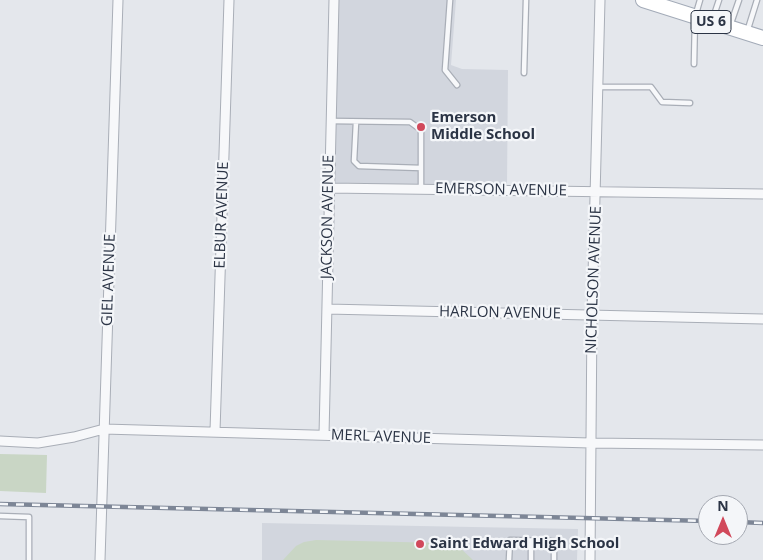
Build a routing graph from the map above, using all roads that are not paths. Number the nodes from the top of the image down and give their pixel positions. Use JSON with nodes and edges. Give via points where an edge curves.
{"nodes":[{"id":1,"x":118,"y":0,"type":"edge"},
{"id":2,"x":229,"y":0,"type":"edge"},
{"id":3,"x":334,"y":0,"type":"edge"},
{"id":4,"x":450,"y":0,"type":"edge"},
{"id":5,"x":526,"y":0,"type":"edge"},
{"id":6,"x":600,"y":0,"type":"edge"},
{"id":7,"x":643,"y":0,"type":"edge"},
{"id":8,"x":700,"y":0,"type":"edge"},
{"id":9,"x":719,"y":0,"type":"edge"},
{"id":10,"x":739,"y":0,"type":"edge"},
{"id":11,"x":758,"y":0,"type":"edge"},
{"id":12,"x":695,"y":17,"type":"junction"},
{"id":13,"x":712,"y":22,"type":"junction"},
{"id":14,"x":729,"y":28,"type":"junction"},
{"id":15,"x":747,"y":33,"type":"junction"},
{"id":16,"x":763,"y":38,"type":"edge"},
{"id":17,"x":694,"y":64,"type":"dead end"},
{"id":18,"x":524,"y":73,"type":"dead end"},
{"id":19,"x":457,"y":85,"type":"dead end"},
{"id":20,"x":598,"y":87,"type":"junction"},
{"id":21,"x":690,"y":103,"type":"dead end"},
{"id":22,"x":331,"y":122,"type":"junction"},
{"id":23,"x":356,"y":122,"type":"junction"},
{"id":24,"x":421,"y":168,"type":"junction"},
{"id":25,"x":329,"y":188,"type":"junction"},
{"id":26,"x":421,"y":189,"type":"junction"},
{"id":27,"x":596,"y":191,"type":"junction"},
{"id":28,"x":763,"y":194,"type":"edge"},
{"id":29,"x":327,"y":309,"type":"junction"},
{"id":30,"x":592,"y":315,"type":"junction"},
{"id":31,"x":763,"y":319,"type":"edge"},
{"id":32,"x":104,"y":429,"type":"junction"},
{"id":33,"x":215,"y":431,"type":"junction"},
{"id":34,"x":324,"y":435,"type":"junction"},
{"id":35,"x":0,"y":441,"type":"edge"},
{"id":36,"x":590,"y":443,"type":"junction"},
{"id":37,"x":763,"y":446,"type":"edge"},
{"id":38,"x":0,"y":516,"type":"edge"},
{"id":39,"x":531,"y":541,"type":"junction"},
{"id":40,"x":28,"y":560,"type":"edge"},
{"id":41,"x":100,"y":560,"type":"edge"},
{"id":42,"x":509,"y":560,"type":"edge"},
{"id":43,"x":531,"y":560,"type":"edge"},
{"id":44,"x":554,"y":560,"type":"edge"},
{"id":45,"x":590,"y":560,"type":"edge"}],
"edges":[{"from":1,"to":32,"type":"street","name":"GIEL AVENUE"},
{"from":2,"to":33,"type":"street","name":"ELBUR AVENUE"},
{"from":3,"to":22,"type":"street","name":"JACKSON AVENUE"},
{"from":4,"to":19,"type":"lane","via":[[445,70]]},
{"from":5,"to":18,"type":"lane"},
{"from":6,"to":20,"type":"street","name":"NICHOLSON AVENUE"},
{"from":7,"to":12,"type":"main road","number":"US 6"},
{"from":8,"to":12,"type":"lane"},
{"from":9,"to":13,"type":"lane"},
{"from":10,"to":14,"type":"lane"},
{"from":11,"to":15,"type":"lane"},
{"from":12,"to":13,"type":"main road","number":"US 6"},
{"from":12,"to":17,"type":"lane"},
{"from":13,"to":14,"type":"main road","number":"US 6"},
{"from":14,"to":15,"type":"main road","number":"US 6"},
{"from":15,"to":16,"type":"main road","number":"US 6"},
{"from":20,"to":21,"type":"lane","via":[[651,87],[662,102]]},
{"from":20,"to":27,"type":"street","name":"NICHOLSON AVENUE"},
{"from":22,"to":23,"type":"lane"},
{"from":22,"to":25,"type":"street","name":"JACKSON AVENUE"},
{"from":23,"to":24,"type":"lane","via":[[410,122],[421,130]]},
{"from":23,"to":24,"type":"lane","via":[[354,161],[359,166]]},
{"from":24,"to":26,"type":"lane"},
{"from":25,"to":26,"type":"street","name":"EMERSON AVENUE"},
{"from":25,"to":29,"type":"street","name":"JACKSON AVENUE"},
{"from":26,"to":27,"type":"street","name":"EMERSON AVENUE"},
{"from":27,"to":28,"type":"street","name":"EMERSON AVENUE"},
{"from":27,"to":30,"type":"street","name":"NICHOLSON AVENUE"},
{"from":29,"to":30,"type":"street","name":"HARLON AVENUE"},
{"from":29,"to":34,"type":"street","name":"JACKSON AVENUE"},
{"from":30,"to":31,"type":"street","name":"HARLON AVENUE"},
{"from":30,"to":36,"type":"street","name":"NICHOLSON AVENUE"},
{"from":32,"to":33,"type":"street","name":"MERL AVENUE"},
{"from":32,"to":35,"type":"street","name":"MERL AVENUE","via":[[38,443]]},
{"from":32,"to":41,"type":"street","name":"GIEL AVENUE"},
{"from":33,"to":34,"type":"street","name":"MERL AVENUE"},
{"from":34,"to":36,"type":"street","name":"MERL AVENUE"},
{"from":36,"to":37,"type":"street","name":"MERL AVENUE"},
{"from":36,"to":45,"type":"street","name":"NICHOLSON AVENUE"},
{"from":38,"to":40,"type":"lane","via":[[29,517]]},
{"from":39,"to":42,"type":"lane","via":[[510,540]]},
{"from":39,"to":43,"type":"lane"},
{"from":39,"to":44,"type":"lane","via":[[554,541]]}]}
